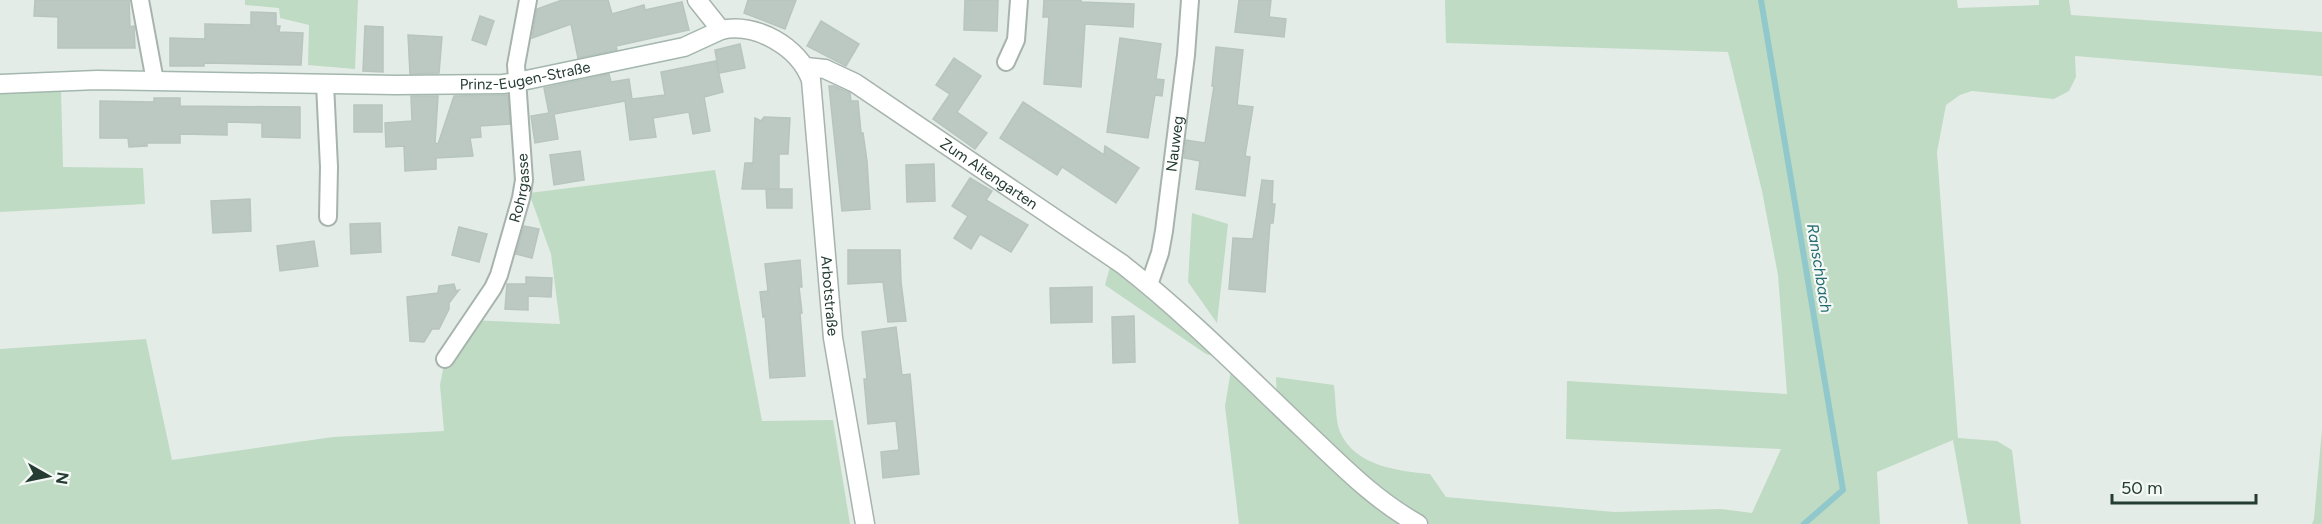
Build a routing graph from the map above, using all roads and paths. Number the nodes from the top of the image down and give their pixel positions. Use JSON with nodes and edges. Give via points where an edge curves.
{"nodes":[{"id":1,"x":140,"y":0,"type":"edge"},
{"id":2,"x":528,"y":0,"type":"edge"},
{"id":3,"x":697,"y":0,"type":"edge"},
{"id":4,"x":1019,"y":0,"type":"edge"},
{"id":5,"x":1190,"y":0,"type":"edge"},
{"id":6,"x":721,"y":30,"type":"junction"},
{"id":7,"x":1006,"y":62,"type":"dead end"},
{"id":8,"x":806,"y":67,"type":"junction"},
{"id":9,"x":155,"y":81,"type":"junction"},
{"id":10,"x":517,"y":82,"type":"junction"},
{"id":11,"x":0,"y":84,"type":"edge"},
{"id":12,"x":325,"y":84,"type":"junction"},
{"id":13,"x":328,"y":217,"type":"dead end"},
{"id":14,"x":1149,"y":285,"type":"junction"},
{"id":15,"x":445,"y":359,"type":"dead end"},
{"id":16,"x":865,"y":524,"type":"edge"},
{"id":17,"x":1418,"y":524,"type":"edge"}],
"edges":[{"from":1,"to":9,"type":"street"},
{"from":2,"to":10,"type":"street","name":"Rohrgasse","via":[[516,65]]},
{"from":3,"to":6,"type":"street"},
{"from":4,"to":7,"type":"street","via":[[1017,40]]},
{"from":5,"to":14,"type":"street","name":"Nauweg","via":[[1164,231]]},
{"from":6,"to":8,"type":"street","name":"Zum Altengarten","via":[[738,28],[763,35],[793,52]]},
{"from":6,"to":10,"type":"street","name":"Prinz-Eugen-Straße","via":[[684,47]]},
{"from":8,"to":14,"type":"street","name":"Zum Altengarten","via":[[825,69],[855,83]]},
{"from":8,"to":16,"type":"street","name":"Arbotstraße","via":[[813,93],[833,338]]},
{"from":9,"to":11,"type":"street","name":"Prinz-Eugen-Straße"},
{"from":9,"to":12,"type":"street","name":"Prinz-Eugen-Straße"},
{"from":10,"to":12,"type":"street","name":"Prinz-Eugen-Straße","via":[[461,86]]},
{"from":10,"to":15,"type":"street","name":"Rohrgasse","via":[[524,160],[521,198],[496,282]]},
{"from":12,"to":13,"type":"street"},
{"from":14,"to":17,"type":"street","name":"Zum Altengarten","via":[[1370,494]]}]}
